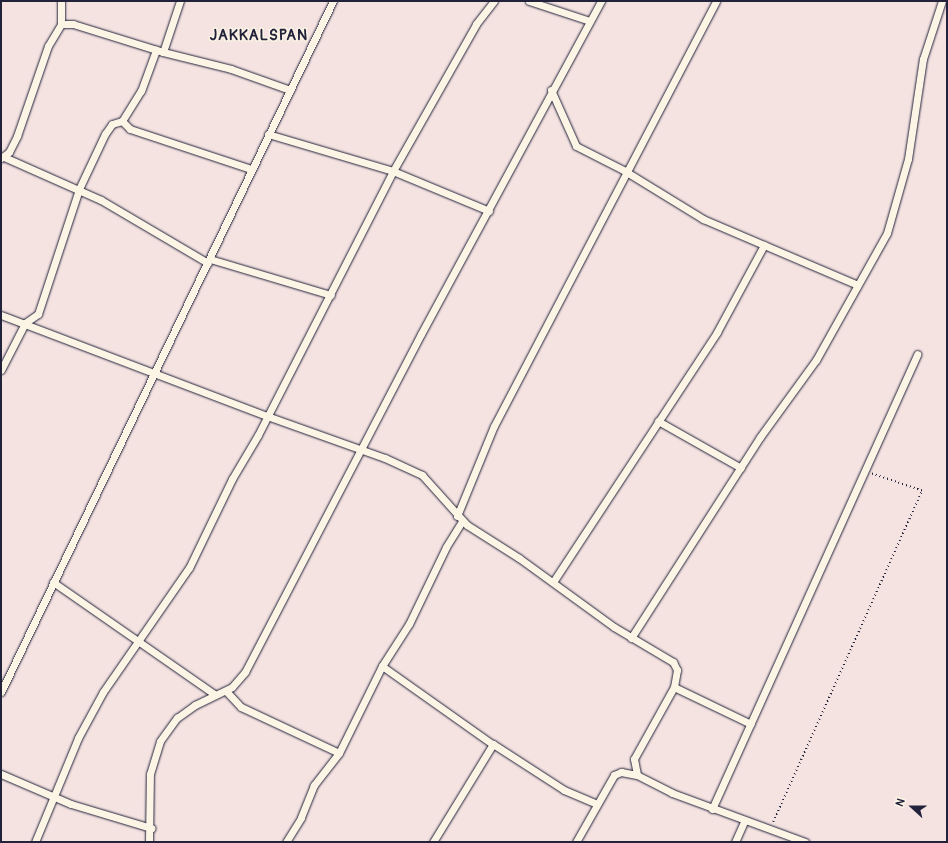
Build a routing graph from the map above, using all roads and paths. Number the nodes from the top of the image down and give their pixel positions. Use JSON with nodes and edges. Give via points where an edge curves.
{"nodes":[{"id":1,"x":61,"y":1,"type":"edge"},
{"id":2,"x":180,"y":1,"type":"edge"},
{"id":3,"x":333,"y":1,"type":"edge"},
{"id":4,"x":494,"y":1,"type":"edge"},
{"id":5,"x":528,"y":1,"type":"edge"},
{"id":6,"x":601,"y":1,"type":"edge"},
{"id":7,"x":716,"y":1,"type":"edge"},
{"id":8,"x":942,"y":1,"type":"edge"},
{"id":9,"x":590,"y":21,"type":"junction"},
{"id":10,"x":61,"y":24,"type":"junction"},
{"id":11,"x":160,"y":51,"type":"junction"},
{"id":12,"x":290,"y":90,"type":"junction"},
{"id":13,"x":551,"y":90,"type":"junction"},
{"id":14,"x":122,"y":121,"type":"junction"},
{"id":15,"x":268,"y":134,"type":"junction"},
{"id":16,"x":3,"y":157,"type":"edge"},
{"id":17,"x":251,"y":169,"type":"junction"},
{"id":18,"x":392,"y":171,"type":"junction"},
{"id":19,"x":626,"y":172,"type":"junction"},
{"id":20,"x":79,"y":190,"type":"junction"},
{"id":21,"x":489,"y":211,"type":"junction"},
{"id":22,"x":764,"y":245,"type":"junction"},
{"id":23,"x":209,"y":261,"type":"junction"},
{"id":24,"x":858,"y":285,"type":"junction"},
{"id":25,"x":331,"y":295,"type":"junction"},
{"id":26,"x":1,"y":314,"type":"edge"},
{"id":27,"x":25,"y":323,"type":"junction"},
{"id":28,"x":917,"y":354,"type":"dead end"},
{"id":29,"x":1,"y":370,"type":"edge"},
{"id":30,"x":156,"y":373,"type":"junction"},
{"id":31,"x":268,"y":416,"type":"junction"},
{"id":32,"x":658,"y":421,"type":"junction"},
{"id":33,"x":363,"y":450,"type":"junction"},
{"id":34,"x":741,"y":468,"type":"junction"},
{"id":35,"x":864,"y":472,"type":"junction"},
{"id":36,"x":460,"y":519,"type":"junction"},
{"id":37,"x":53,"y":582,"type":"junction"},
{"id":38,"x":553,"y":582,"type":"junction"},
{"id":39,"x":631,"y":638,"type":"junction"},
{"id":40,"x":138,"y":642,"type":"junction"},
{"id":41,"x":382,"y":666,"type":"junction"},
{"id":42,"x":674,"y":687,"type":"junction"},
{"id":43,"x":226,"y":691,"type":"junction"},
{"id":44,"x":1,"y":692,"type":"edge"},
{"id":45,"x":214,"y":694,"type":"junction"},
{"id":46,"x":750,"y":724,"type":"junction"},
{"id":47,"x":492,"y":744,"type":"junction"},
{"id":48,"x":339,"y":753,"type":"junction"},
{"id":49,"x":1,"y":774,"type":"edge"},
{"id":50,"x":637,"y":775,"type":"junction"},
{"id":51,"x":52,"y":796,"type":"junction"},
{"id":52,"x":597,"y":804,"type":"junction"},
{"id":53,"x":712,"y":809,"type":"junction"},
{"id":54,"x":745,"y":820,"type":"junction"},
{"id":55,"x":151,"y":828,"type":"junction"},
{"id":56,"x":770,"y":830,"type":"junction"},
{"id":57,"x":150,"y":840,"type":"edge"},
{"id":58,"x":35,"y":842,"type":"edge"},
{"id":59,"x":158,"y":842,"type":"edge"},
{"id":60,"x":286,"y":842,"type":"edge"},
{"id":61,"x":433,"y":842,"type":"edge"},
{"id":62,"x":576,"y":842,"type":"edge"},
{"id":63,"x":735,"y":842,"type":"edge"},
{"id":64,"x":805,"y":842,"type":"edge"}],
"edges":[{"from":1,"to":10,"type":"street"},
{"from":2,"to":11,"type":"street"},
{"from":3,"to":12,"type":"street"},
{"from":4,"to":18,"type":"street","via":[[476,24]]},
{"from":5,"to":9,"type":"street"},
{"from":6,"to":9,"type":"street"},
{"from":7,"to":19,"type":"street"},
{"from":8,"to":24,"type":"street","via":[[923,59],[912,137],[893,220]]},
{"from":9,"to":13,"type":"street"},
{"from":10,"to":11,"type":"street","via":[[74,24]]},
{"from":10,"to":16,"type":"street","via":[[48,46],[17,136]]},
{"from":11,"to":12,"type":"street","via":[[231,69]]},
{"from":11,"to":14,"type":"street","via":[[141,91]]},
{"from":12,"to":15,"type":"street"},
{"from":13,"to":19,"type":"street","via":[[576,146]]},
{"from":13,"to":21,"type":"street"},
{"from":14,"to":17,"type":"street","via":[[130,129]]},
{"from":14,"to":20,"type":"street","via":[[112,124],[105,134]]},
{"from":15,"to":17,"type":"street"},
{"from":15,"to":18,"type":"street"},
{"from":16,"to":20,"type":"street"},
{"from":17,"to":23,"type":"street"},
{"from":18,"to":21,"type":"street"},
{"from":18,"to":25,"type":"street"},
{"from":19,"to":22,"type":"street","via":[[703,219]]},
{"from":19,"to":36,"type":"street","via":[[494,426]]},
{"from":20,"to":23,"type":"street"},
{"from":20,"to":27,"type":"street","via":[[38,314]]},
{"from":21,"to":33,"type":"street","via":[[421,334]]},
{"from":22,"to":24,"type":"street"},
{"from":22,"to":32,"type":"street","via":[[717,332]]},
{"from":23,"to":25,"type":"street"},
{"from":23,"to":30,"type":"street"},
{"from":24,"to":34,"type":"street","via":[[816,360],[775,414]]},
{"from":25,"to":31,"type":"street"},
{"from":26,"to":27,"type":"street"},
{"from":27,"to":29,"type":"street"},
{"from":27,"to":30,"type":"street"},
{"from":28,"to":35,"type":"street"},
{"from":30,"to":31,"type":"street"},
{"from":30,"to":37,"type":"street"},
{"from":31,"to":33,"type":"street"},
{"from":31,"to":40,"type":"street","via":[[232,478],[189,568]]},
{"from":32,"to":34,"type":"street"},
{"from":32,"to":38,"type":"street"},
{"from":33,"to":36,"type":"street","via":[[422,475]]},
{"from":33,"to":43,"type":"street","via":[[245,672],[238,682]]},
{"from":34,"to":39,"type":"street"},
{"from":35,"to":46,"type":"street"},
{"from":35,"to":56,"type":"path","via":[[922,491]]},
{"from":36,"to":38,"type":"street"},
{"from":36,"to":41,"type":"street","via":[[409,624]]},
{"from":37,"to":40,"type":"street"},
{"from":37,"to":44,"type":"street"},
{"from":38,"to":39,"type":"street"},
{"from":39,"to":42,"type":"street","via":[[673,662],[678,670]]},
{"from":40,"to":45,"type":"street"},
{"from":40,"to":51,"type":"street","via":[[102,692]]},
{"from":41,"to":47,"type":"street"},
{"from":41,"to":48,"type":"street"},
{"from":42,"to":46,"type":"street"},
{"from":42,"to":50,"type":"street","via":[[634,759]]},
{"from":43,"to":45,"type":"street"},
{"from":43,"to":48,"type":"street","via":[[241,707]]},
{"from":45,"to":55,"type":"street","via":[[177,718],[160,741],[150,774]]},
{"from":46,"to":53,"type":"street"},
{"from":47,"to":52,"type":"street","via":[[564,790]]},
{"from":47,"to":61,"type":"street"},
{"from":48,"to":60,"type":"street","via":[[314,785]]},
{"from":49,"to":51,"type":"street"},
{"from":50,"to":52,"type":"street","via":[[616,773]]},
{"from":50,"to":53,"type":"street"},
{"from":51,"to":55,"type":"street","via":[[119,820]]},
{"from":51,"to":58,"type":"street"},
{"from":52,"to":62,"type":"street"},
{"from":53,"to":54,"type":"street"},
{"from":54,"to":56,"type":"street"},
{"from":54,"to":63,"type":"street"},
{"from":55,"to":57,"type":"street"},
{"from":56,"to":64,"type":"street"},
{"from":57,"to":59,"type":"street"}]}
